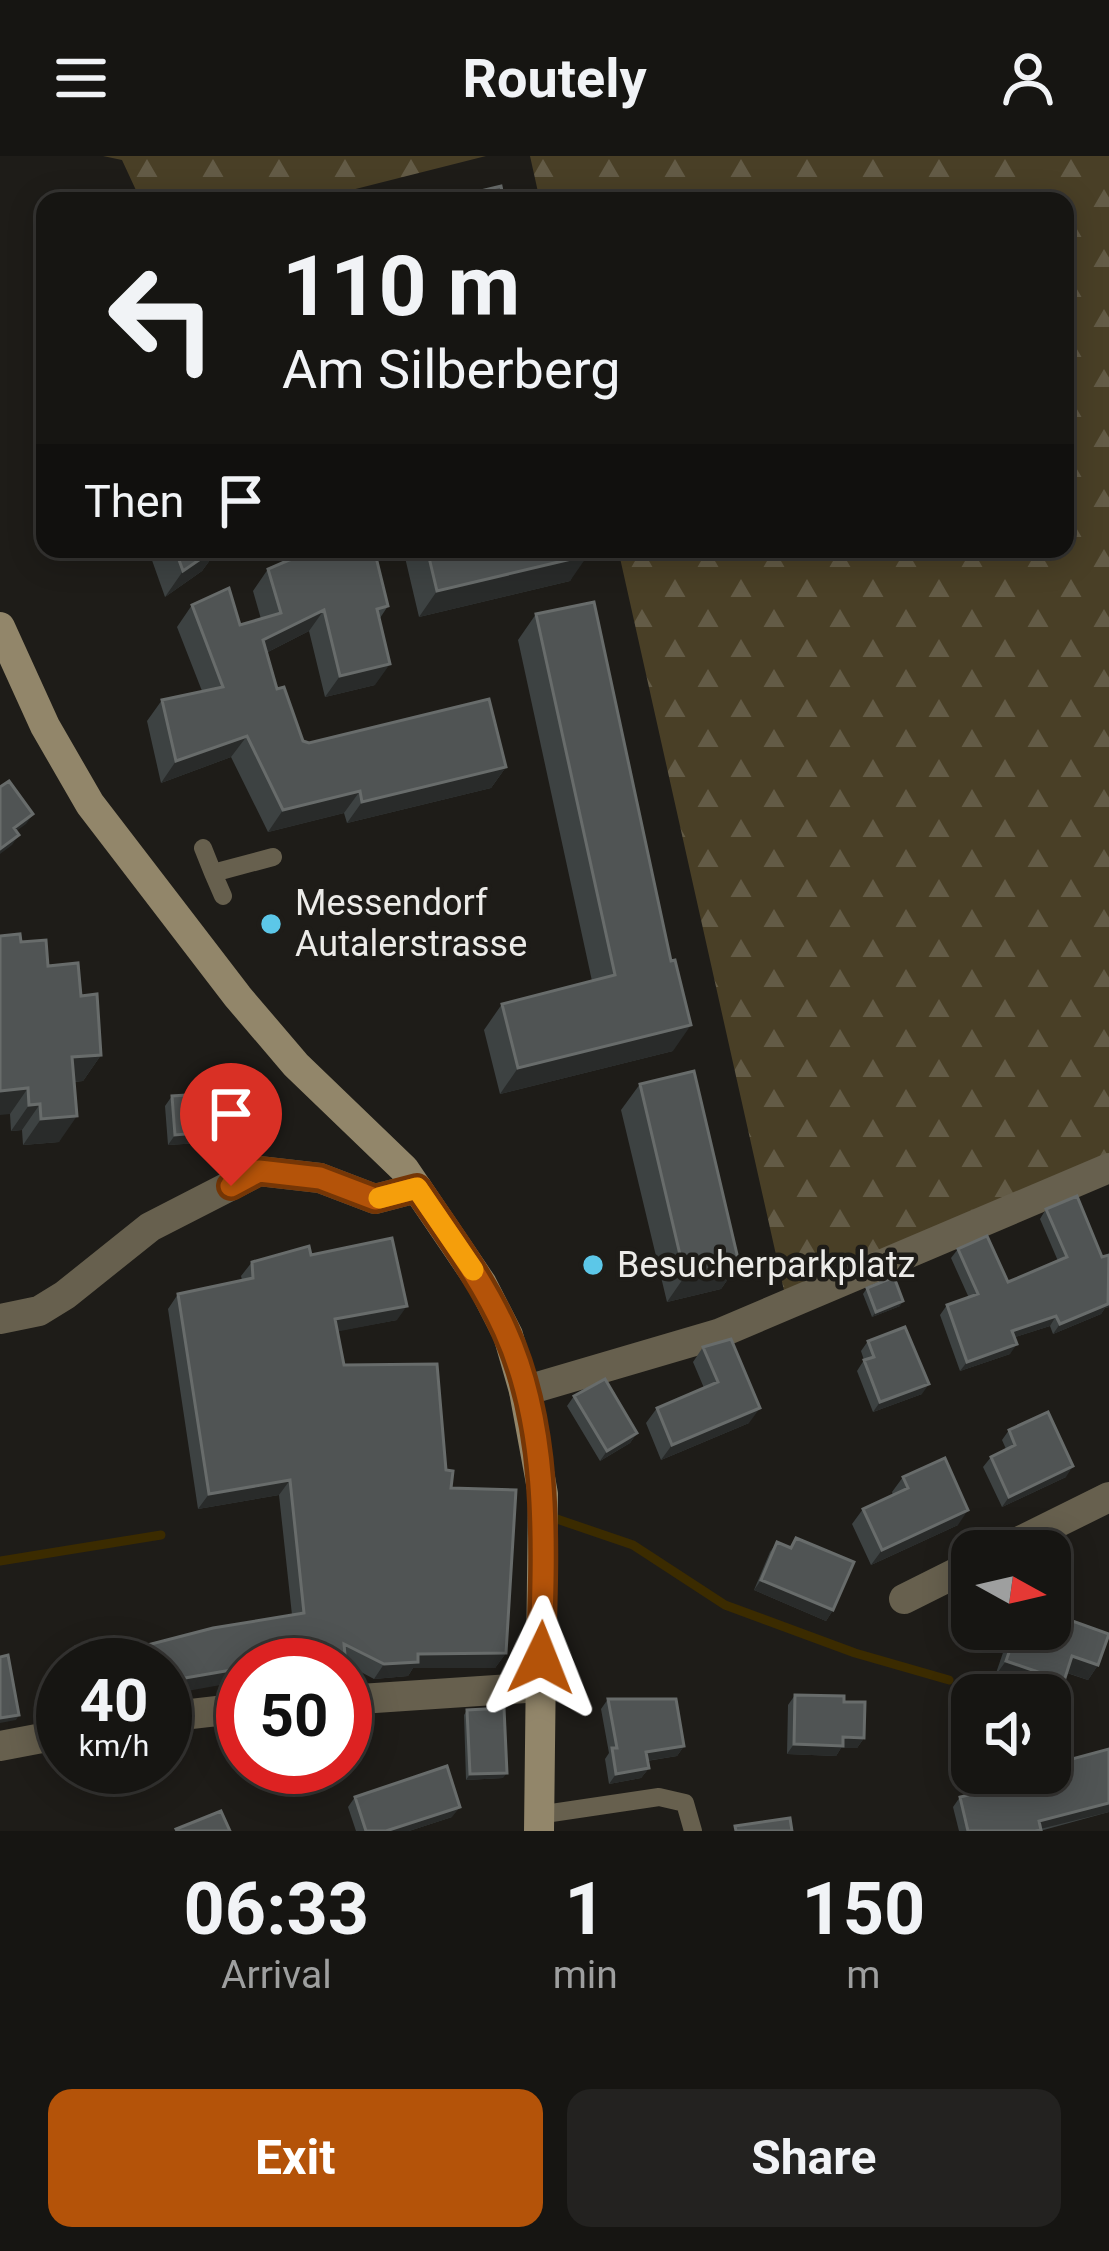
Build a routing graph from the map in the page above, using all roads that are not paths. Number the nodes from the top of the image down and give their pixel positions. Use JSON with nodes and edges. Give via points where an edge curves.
{"nodes":[{"id":1,"x":0,"y":627,"type":"edge"},
{"id":2,"x":203,"y":848,"type":"dead end"},
{"id":3,"x":272,"y":857,"type":"dead end"},
{"id":4,"x":214,"y":873,"type":"junction"},
{"id":5,"x":223,"y":896,"type":"dead end"},
{"id":6,"x":1109,"y":1168,"type":"edge"},
{"id":7,"x":417,"y":1188,"type":"junction"},
{"id":8,"x":0,"y":1319,"type":"edge"},
{"id":9,"x":524,"y":1391,"type":"junction"},
{"id":10,"x":1109,"y":1497,"type":"edge"},
{"id":11,"x":1042,"y":1530,"type":"edge"},
{"id":12,"x":951,"y":1576,"type":"edge"},
{"id":13,"x":904,"y":1599,"type":"dead end"},
{"id":14,"x":540,"y":1687,"type":"junction"},
{"id":15,"x":372,"y":1698,"type":"edge"},
{"id":16,"x":36,"y":1739,"type":"edge"},
{"id":17,"x":0,"y":1746,"type":"edge"},
{"id":18,"x":539,"y":1823,"type":"edge"},
{"id":19,"x":693,"y":1831,"type":"edge"}],
"edges":[{"from":1,"to":7,"type":"main road","via":[[90,803],[238,997]]},
{"from":2,"to":4,"type":"lane"},
{"from":3,"to":4,"type":"lane"},
{"from":4,"to":5,"type":"lane"},
{"from":6,"to":9,"type":"street","via":[[718,1334]]},
{"from":7,"to":8,"type":"street","via":[[375,1199],[320,1178],[259,1171],[150,1227],[39,1311]]},
{"from":7,"to":9,"type":"main road","via":[[482,1284]]},
{"from":9,"to":14,"type":"main road","via":[[543,1510]]},
{"from":10,"to":11,"type":"street"},
{"from":12,"to":13,"type":"street"},
{"from":14,"to":15,"type":"street"},
{"from":14,"to":18,"type":"main road"},
{"from":16,"to":17,"type":"street"},
{"from":18,"to":19,"type":"lane","via":[[659,1798],[686,1803]]}]}
